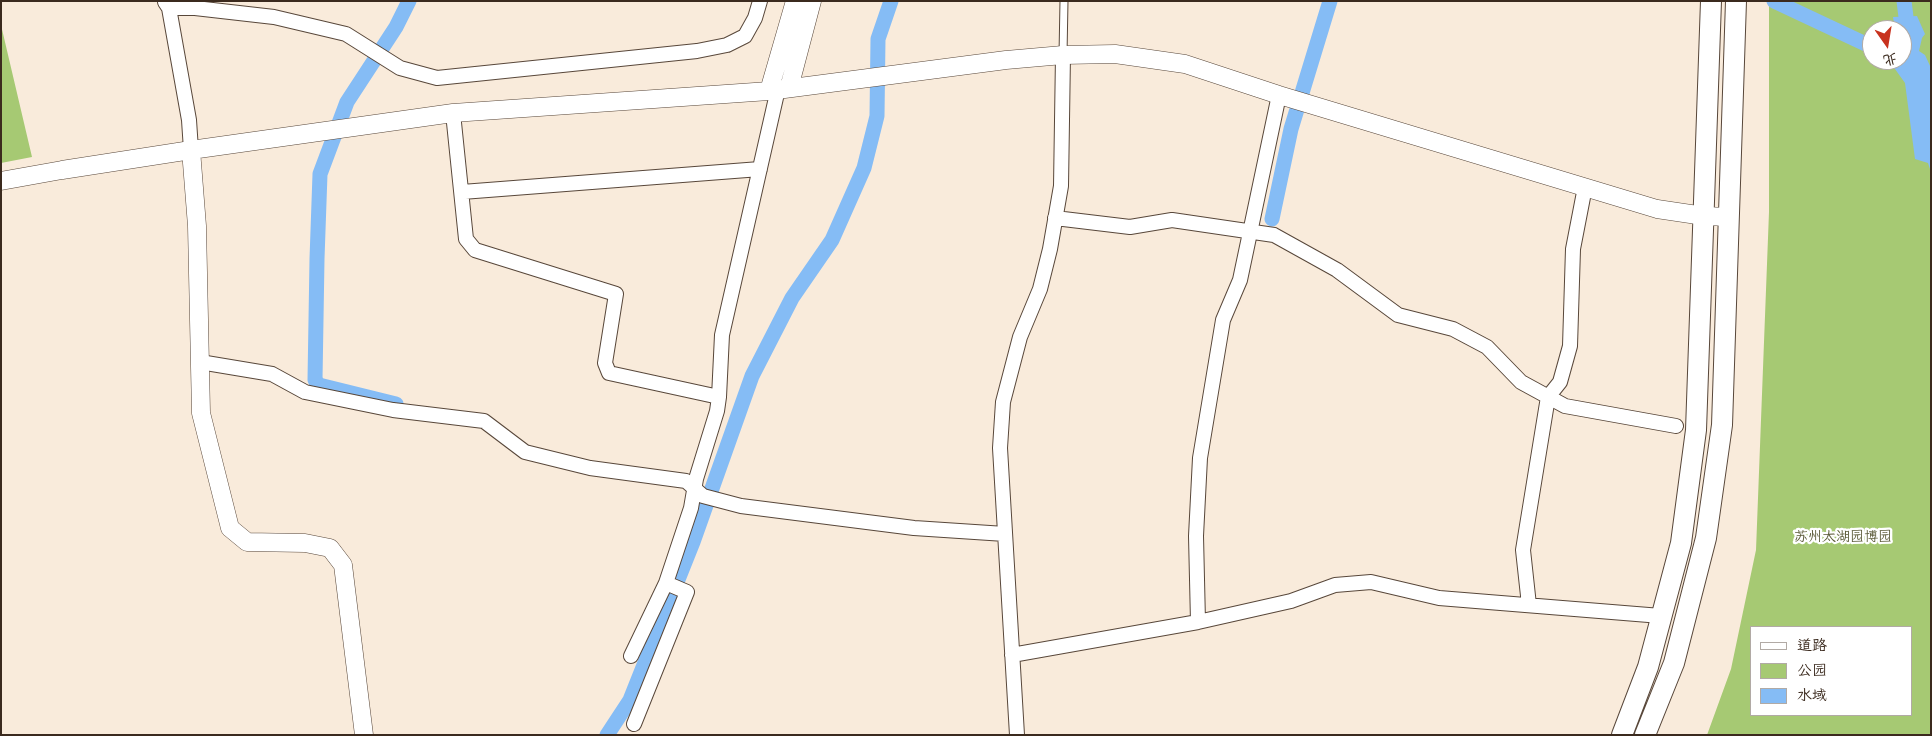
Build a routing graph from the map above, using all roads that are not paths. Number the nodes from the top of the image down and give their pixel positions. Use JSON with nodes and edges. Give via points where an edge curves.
{"nodes":[{"id":1,"x":760,"y":1,"type":"edge"},
{"id":2,"x":795,"y":1,"type":"edge"},
{"id":3,"x":812,"y":1,"type":"edge"},
{"id":4,"x":1064,"y":1,"type":"edge"},
{"id":5,"x":1711,"y":3,"type":"edge"},
{"id":6,"x":167,"y":5,"type":"edge"},
{"id":7,"x":1736,"y":9,"type":"edge"},
{"id":8,"x":1063,"y":55,"type":"junction"},
{"id":9,"x":779,"y":89,"type":"junction"},
{"id":10,"x":1280,"y":95,"type":"junction"},
{"id":11,"x":453,"y":113,"type":"junction"},
{"id":12,"x":191,"y":150,"type":"junction"},
{"id":13,"x":760,"y":169,"type":"junction"},
{"id":14,"x":1,"y":181,"type":"edge"},
{"id":15,"x":1585,"y":187,"type":"junction"},
{"id":16,"x":462,"y":192,"type":"junction"},
{"id":17,"x":1704,"y":216,"type":"junction"},
{"id":18,"x":1729,"y":217,"type":"junction"},
{"id":19,"x":1055,"y":218,"type":"junction"},
{"id":20,"x":1250,"y":232,"type":"junction"},
{"id":21,"x":200,"y":362,"type":"junction"},
{"id":22,"x":719,"y":397,"type":"junction"},
{"id":23,"x":1548,"y":397,"type":"junction"},
{"id":24,"x":1676,"y":426,"type":"dead end"},
{"id":25,"x":699,"y":492,"type":"junction"},
{"id":26,"x":1005,"y":534,"type":"junction"},
{"id":27,"x":667,"y":584,"type":"junction"},
{"id":28,"x":1529,"y":605,"type":"junction"},
{"id":29,"x":1662,"y":616,"type":"junction"},
{"id":30,"x":1198,"y":622,"type":"junction"},
{"id":31,"x":1012,"y":655,"type":"junction"},
{"id":32,"x":631,"y":656,"type":"dead end"},
{"id":33,"x":634,"y":724,"type":"dead end"},
{"id":34,"x":364,"y":735,"type":"edge"},
{"id":35,"x":1017,"y":735,"type":"edge"},
{"id":36,"x":1622,"y":735,"type":"edge"},
{"id":37,"x":1645,"y":735,"type":"edge"}],
"edges":[{"from":1,"to":6,"type":"street","via":[[745,36],[727,45],[697,51],[437,78],[400,68],[346,34],[274,18]]},
{"from":2,"to":9,"type":"street"},
{"from":3,"to":9,"type":"street"},
{"from":4,"to":8,"type":"lane"},
{"from":5,"to":17,"type":"main road"},
{"from":6,"to":12,"type":"street","via":[[189,120]]},
{"from":7,"to":18,"type":"main road"},
{"from":8,"to":9,"type":"street"},
{"from":8,"to":10,"type":"street","via":[[1115,54],[1185,64]]},
{"from":8,"to":19,"type":"street","via":[[1061,186]]},
{"from":9,"to":11,"type":"street"},
{"from":9,"to":13,"type":"street"},
{"from":10,"to":15,"type":"street"},
{"from":10,"to":20,"type":"street"},
{"from":11,"to":12,"type":"street"},
{"from":11,"to":16,"type":"street"},
{"from":12,"to":14,"type":"street"},
{"from":12,"to":21,"type":"street","via":[[197,226]]},
{"from":13,"to":16,"type":"street"},
{"from":13,"to":22,"type":"street","via":[[722,335]]},
{"from":15,"to":17,"type":"street","via":[[1657,209]]},
{"from":15,"to":23,"type":"street","via":[[1573,249],[1570,346],[1560,382]]},
{"from":16,"to":22,"type":"street","via":[[466,239],[475,250],[616,294],[605,363],[609,373]]},
{"from":17,"to":18,"type":"street"},
{"from":17,"to":29,"type":"main road","via":[[1696,430],[1680,543]]},
{"from":18,"to":37,"type":"main road","via":[[1722,426],[1706,538],[1674,663]]},
{"from":19,"to":20,"type":"street","via":[[1130,227],[1172,220]]},
{"from":19,"to":26,"type":"street","via":[[1040,290],[1020,337],[1003,402],[1000,448]]},
{"from":20,"to":23,"type":"street","via":[[1274,235],[1302,250],[1337,270],[1398,315],[1453,328],[1487,347],[1521,382]]},
{"from":20,"to":30,"type":"street","via":[[1240,280],[1223,320],[1200,458],[1196,536]]},
{"from":21,"to":25,"type":"street","via":[[272,374],[305,392],[393,410],[484,421],[525,452],[590,468],[686,481]]},
{"from":21,"to":34,"type":"street","via":[[201,413],[230,528],[248,542],[330,548],[343,565]]},
{"from":22,"to":25,"type":"street"},
{"from":23,"to":24,"type":"street","via":[[1565,406]]},
{"from":23,"to":28,"type":"street","via":[[1523,550]]},
{"from":25,"to":26,"type":"street","via":[[741,506],[914,528]]},
{"from":25,"to":27,"type":"street"},
{"from":26,"to":31,"type":"street"},
{"from":27,"to":32,"type":"street"},
{"from":27,"to":33,"type":"street","via":[[687,592]]},
{"from":28,"to":29,"type":"street"},
{"from":28,"to":30,"type":"street","via":[[1439,598],[1371,582],[1335,585],[1291,601]]},
{"from":29,"to":36,"type":"main road","via":[[1648,667]]},
{"from":30,"to":31,"type":"street"},
{"from":31,"to":35,"type":"street"}]}
